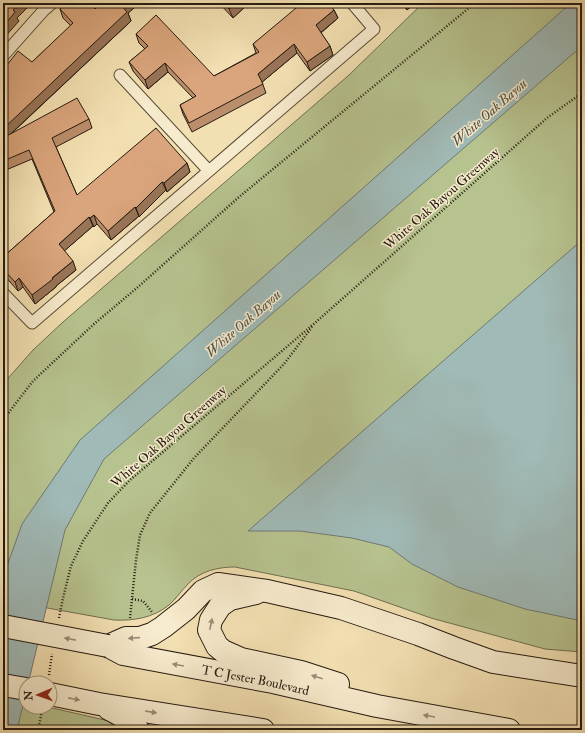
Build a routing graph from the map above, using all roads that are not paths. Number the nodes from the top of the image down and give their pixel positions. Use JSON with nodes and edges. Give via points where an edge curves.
{"nodes":[{"id":1,"x":52,"y":3,"type":"edge"},
{"id":2,"x":352,"y":3,"type":"edge"},
{"id":3,"x":3,"y":56,"type":"edge"},
{"id":4,"x":120,"y":75,"type":"dead end"},
{"id":5,"x":209,"y":171,"type":"junction"},
{"id":6,"x":3,"y":293,"type":"edge"},
{"id":7,"x":267,"y":591,"type":"junction"},
{"id":8,"x":3,"y":626,"type":"edge"},
{"id":9,"x":108,"y":646,"type":"junction"},
{"id":10,"x":582,"y":676,"type":"edge"},
{"id":11,"x":3,"y":684,"type":"edge"},
{"id":12,"x":18,"y":687,"type":"edge"},
{"id":13,"x":58,"y":688,"type":"edge"},
{"id":14,"x":99,"y":704,"type":"junction"},
{"id":15,"x":378,"y":706,"type":"junction"},
{"id":16,"x":138,"y":730,"type":"edge"},
{"id":17,"x":264,"y":730,"type":"edge"},
{"id":18,"x":509,"y":730,"type":"edge"}],
"edges":[{"from":1,"to":3,"type":"lane"},
{"from":2,"to":5,"type":"lane","via":[[374,29]]},
{"from":4,"to":5,"type":"lane"},
{"from":5,"to":6,"type":"lane","via":[[32,323]]},
{"from":7,"to":9,"type":"main road","one_way":true,"via":[[218,584],[203,591],[186,609],[152,634],[140,638],[126,638]]},
{"from":7,"to":10,"type":"main road","via":[[341,608],[493,662]]},
{"from":15,"to":7,"type":"main road","one_way":true,"via":[[342,685],[301,672],[241,659],[217,646],[209,630],[211,620],[220,606],[230,599]]},
{"from":9,"to":8,"type":"main road","name":"T C Jester Boulevard","one_way":true,"bridge":true},
{"from":15,"to":9,"type":"main road","name":"T C Jester Boulevard","one_way":true,"via":[[273,682],[123,654]]},
{"from":11,"to":12,"type":"main road"},
{"from":13,"to":14,"type":"main road","one_way":true},
{"from":14,"to":16,"type":"main road","via":[[120,715]]},
{"from":14,"to":17,"type":"main road","one_way":true},
{"from":18,"to":15,"type":"main road","name":"T C Jester Boulevard","one_way":true}]}
